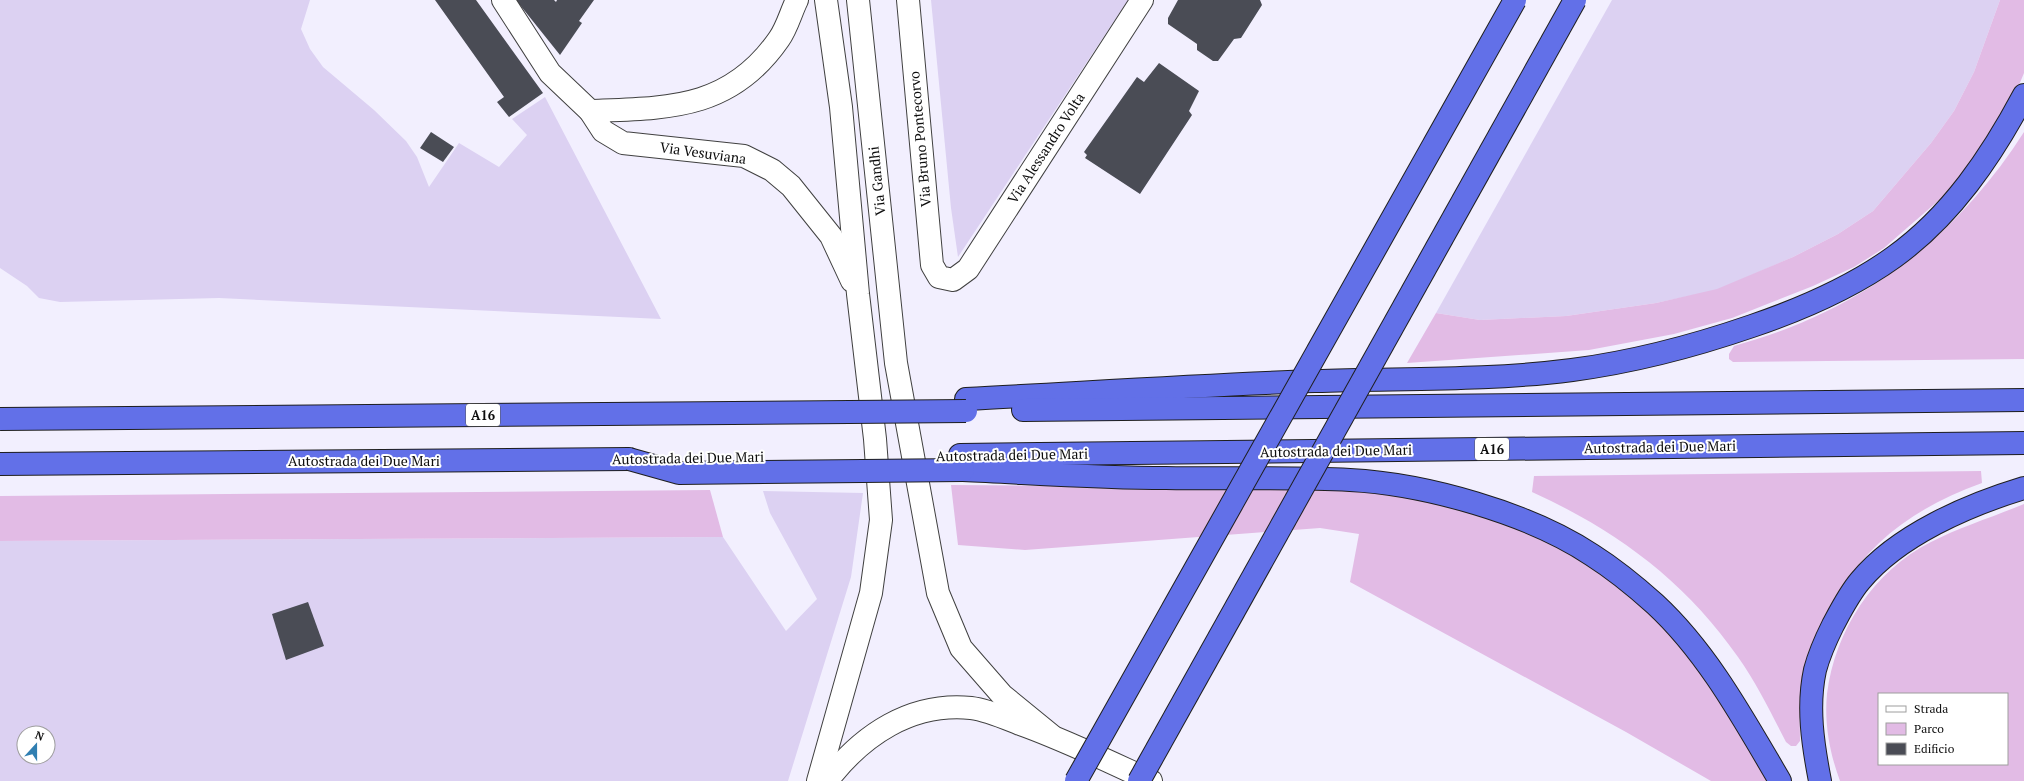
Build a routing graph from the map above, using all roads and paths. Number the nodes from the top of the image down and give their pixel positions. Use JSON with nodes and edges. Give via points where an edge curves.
{"nodes":[{"id":1,"x":503,"y":0,"type":"edge"},
{"id":2,"x":797,"y":0,"type":"edge"},
{"id":3,"x":826,"y":0,"type":"edge"},
{"id":4,"x":858,"y":0,"type":"edge"},
{"id":5,"x":908,"y":0,"type":"edge"},
{"id":6,"x":1142,"y":0,"type":"edge"},
{"id":7,"x":1515,"y":0,"type":"edge"},
{"id":8,"x":1575,"y":0,"type":"edge"},
{"id":9,"x":2024,"y":95,"type":"edge"},
{"id":10,"x":590,"y":111,"type":"junction"},
{"id":11,"x":939,"y":277,"type":"joint"},
{"id":12,"x":858,"y":294,"type":"junction"},
{"id":13,"x":2024,"y":400,"type":"edge"},
{"id":14,"x":966,"y":405,"type":"junction"},
{"id":15,"x":0,"y":419,"type":"edge"},
{"id":16,"x":2024,"y":443,"type":"edge"},
{"id":17,"x":962,"y":462,"type":"junction"},
{"id":18,"x":0,"y":464,"type":"edge"},
{"id":19,"x":2024,"y":488,"type":"edge"},
{"id":20,"x":1051,"y":735,"type":"junction"},
{"id":21,"x":818,"y":781,"type":"edge"},
{"id":22,"x":827,"y":781,"type":"edge"},
{"id":23,"x":1076,"y":781,"type":"edge"},
{"id":24,"x":1139,"y":781,"type":"edge"},
{"id":25,"x":1151,"y":781,"type":"edge"},
{"id":26,"x":1780,"y":781,"type":"edge"},
{"id":27,"x":1820,"y":781,"type":"edge"}],
"edges":[{"from":1,"to":10,"type":"street","name":"Via Vesuviana","via":[[550,73]]},
{"from":2,"to":10,"type":"street","via":[[780,38],[756,66],[726,89],[694,102],[660,108]]},
{"from":3,"to":12,"type":"street","via":[[841,107]]},
{"from":4,"to":20,"type":"street","name":"Via Gandhi","via":[[896,363],[938,593],[961,648],[1002,695]]},
{"from":5,"to":11,"type":"street","name":"Via Bruno Pontecorvo","via":[[932,265]]},
{"from":6,"to":11,"type":"street","name":"Via Alessandro Volta","via":[[968,269],[953,280]]},
{"from":7,"to":23,"type":"highway","bridge":true},
{"from":8,"to":24,"type":"highway","bridge":true},
{"from":9,"to":14,"type":"highway","via":[[2001,138],[1969,183],[1939,217],[1895,257],[1854,282],[1799,310],[1716,338],[1637,359],[1572,370],[1507,376],[1314,381]]},
{"from":10,"to":12,"type":"street","name":"Via Vesuviana","via":[[603,131],[624,143],[744,156],[772,170],[791,186],[831,236]]},
{"from":12,"to":21,"type":"street","via":[[875,439],[881,520],[871,593]]},
{"from":13,"to":14,"type":"highway","number":"A16"},
{"from":14,"to":15,"type":"highway","number":"A16","bridge":true,"via":[[688,414]]},
{"from":16,"to":17,"type":"highway","name":"Autostrada dei Due Mari","number":"A16"},
{"from":17,"to":18,"type":"highway","name":"Autostrada dei Due Mari","bridge":true,"via":[[679,473],[629,459]]},
{"from":17,"to":26,"type":"highway","via":[[1151,478],[1351,480],[1394,484],[1465,500],[1514,517],[1561,537],[1591,554],[1656,605],[1681,631],[1724,688]]},
{"from":19,"to":27,"type":"highway","via":[[1954,515],[1913,537],[1885,558],[1861,581],[1843,606],[1826,639],[1816,670],[1811,707],[1813,746]]},
{"from":20,"to":22,"type":"street","via":[[972,708],[942,708],[909,715],[876,731],[842,761]]},
{"from":20,"to":25,"type":"street"}]}
